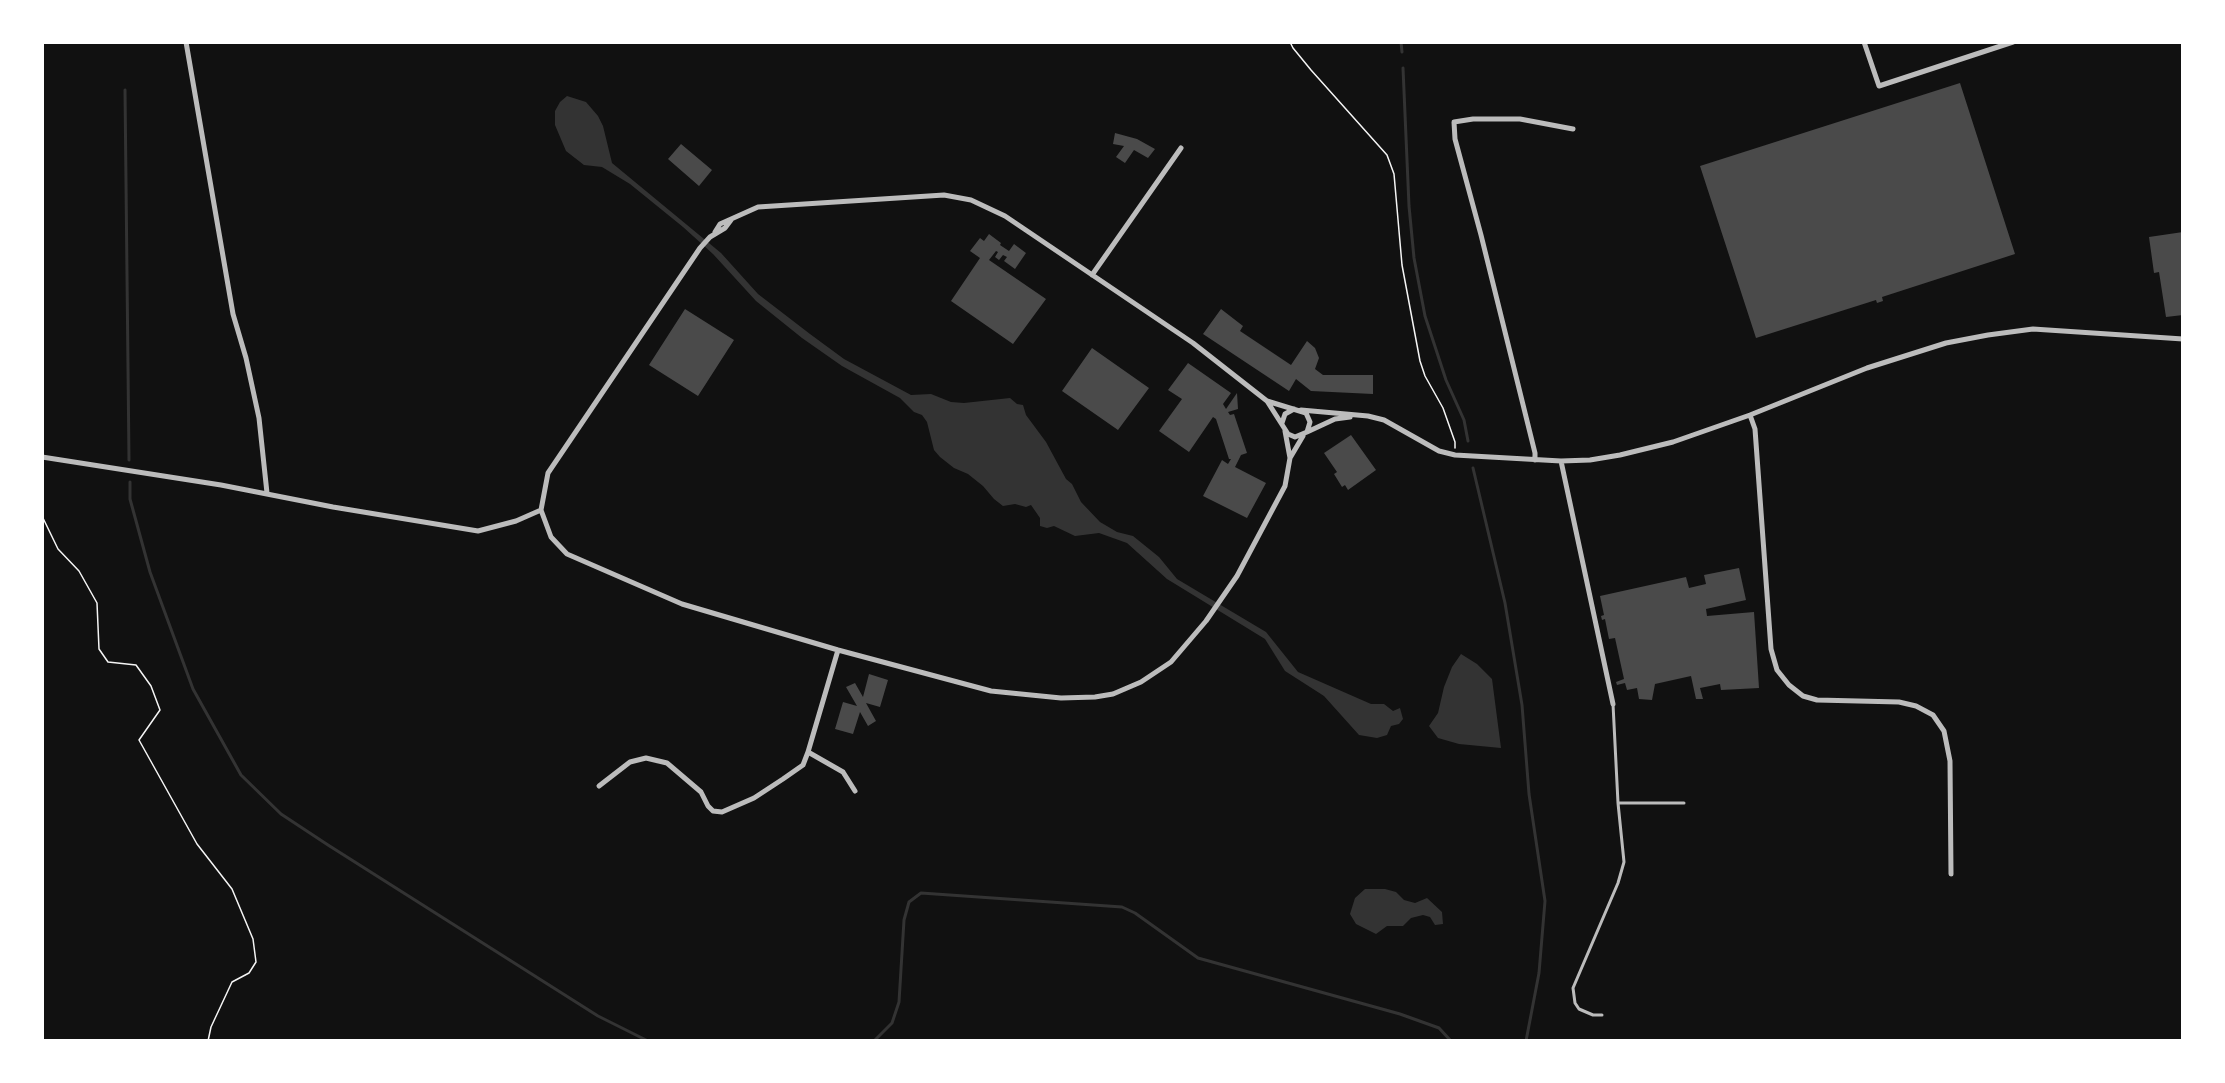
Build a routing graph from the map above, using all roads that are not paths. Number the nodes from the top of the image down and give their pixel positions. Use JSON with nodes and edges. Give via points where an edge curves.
{"nodes":[{"id":1,"x":186,"y":42,"type":"edge"},
{"id":2,"x":1864,"y":42,"type":"edge"},
{"id":3,"x":2013,"y":42,"type":"edge"},
{"id":4,"x":1574,"y":129,"type":"dead end"},
{"id":5,"x":1181,"y":148,"type":"dead end"},
{"id":6,"x":1092,"y":275,"type":"junction"},
{"id":7,"x":2183,"y":339,"type":"edge"},
{"id":8,"x":1267,"y":401,"type":"junction"},
{"id":9,"x":1299,"y":409,"type":"junction"},
{"id":10,"x":1361,"y":415,"type":"junction"},
{"id":11,"x":1750,"y":415,"type":"junction"},
{"id":12,"x":1282,"y":423,"type":"junction"},
{"id":13,"x":1285,"y":431,"type":"junction"},
{"id":14,"x":1306,"y":433,"type":"junction"},
{"id":15,"x":42,"y":457,"type":"edge"},
{"id":16,"x":1290,"y":458,"type":"junction"},
{"id":17,"x":1535,"y":460,"type":"junction"},
{"id":18,"x":1561,"y":461,"type":"junction"},
{"id":19,"x":267,"y":493,"type":"junction"},
{"id":20,"x":541,"y":510,"type":"junction"},
{"id":21,"x":838,"y":650,"type":"junction"},
{"id":22,"x":1613,"y":704,"type":"joint"},
{"id":23,"x":808,"y":752,"type":"junction"},
{"id":24,"x":599,"y":786,"type":"dead end"},
{"id":25,"x":855,"y":791,"type":"dead end"},
{"id":26,"x":1618,"y":803,"type":"junction"},
{"id":27,"x":1684,"y":803,"type":"dead end"},
{"id":28,"x":1952,"y":874,"type":"dead end"},
{"id":29,"x":1602,"y":1015,"type":"dead end"}],
"edges":[{"from":1,"to":19,"type":"street","via":[[233,314],[259,418]]},
{"from":2,"to":3,"type":"street","via":[[1879,86]]},
{"from":4,"to":17,"type":"street","via":[[1520,119],[1454,122]]},
{"from":5,"to":6,"type":"street"},
{"from":6,"to":8,"type":"street","via":[[1193,344]]},
{"from":6,"to":20,"type":"street","via":[[1005,216],[971,200],[944,195],[758,207],[720,224],[700,248],[548,473]]},
{"from":7,"to":11,"type":"street","via":[[2033,329],[1988,335],[1946,343],[1867,368]]},
{"from":8,"to":9,"type":"street"},
{"from":8,"to":12,"type":"street"},
{"from":9,"to":10,"type":"street"},
{"from":9,"to":12,"type":"street","via":[[1286,414]]},
{"from":9,"to":14,"type":"street","via":[[1310,419]]},
{"from":10,"to":14,"type":"street","via":[[1335,419]]},
{"from":10,"to":17,"type":"street","via":[[1384,420],[1439,451]]},
{"from":11,"to":18,"type":"street","via":[[1631,453]]},
{"from":11,"to":28,"type":"street","via":[[1755,429],[1771,649],[1777,670],[1803,696],[1817,700],[1899,702],[1933,715],[1944,731],[1949,753]]},
{"from":12,"to":13,"type":"street"},
{"from":13,"to":14,"type":"street","via":[[1295,437]]},
{"from":13,"to":16,"type":"street"},
{"from":14,"to":16,"type":"street"},
{"from":15,"to":19,"type":"street"},
{"from":16,"to":21,"type":"street","via":[[1285,486],[1220,602],[1171,662],[1141,682],[1113,694],[1061,698],[991,691]]},
{"from":17,"to":18,"type":"street"},
{"from":18,"to":22,"type":"street"},
{"from":19,"to":20,"type":"street","via":[[478,531]]},
{"from":20,"to":21,"type":"street","via":[[551,537],[567,554],[682,604]]},
{"from":21,"to":23,"type":"street"},
{"from":22,"to":26,"type":"lane"},
{"from":23,"to":24,"type":"street","via":[[803,765],[783,779],[722,812],[713,811],[701,792],[668,763],[646,758],[630,762]]},
{"from":23,"to":25,"type":"street","via":[[843,772]]},
{"from":26,"to":27,"type":"lane"},
{"from":26,"to":29,"type":"lane","via":[[1624,862],[1573,988],[1579,1009]]}]}
